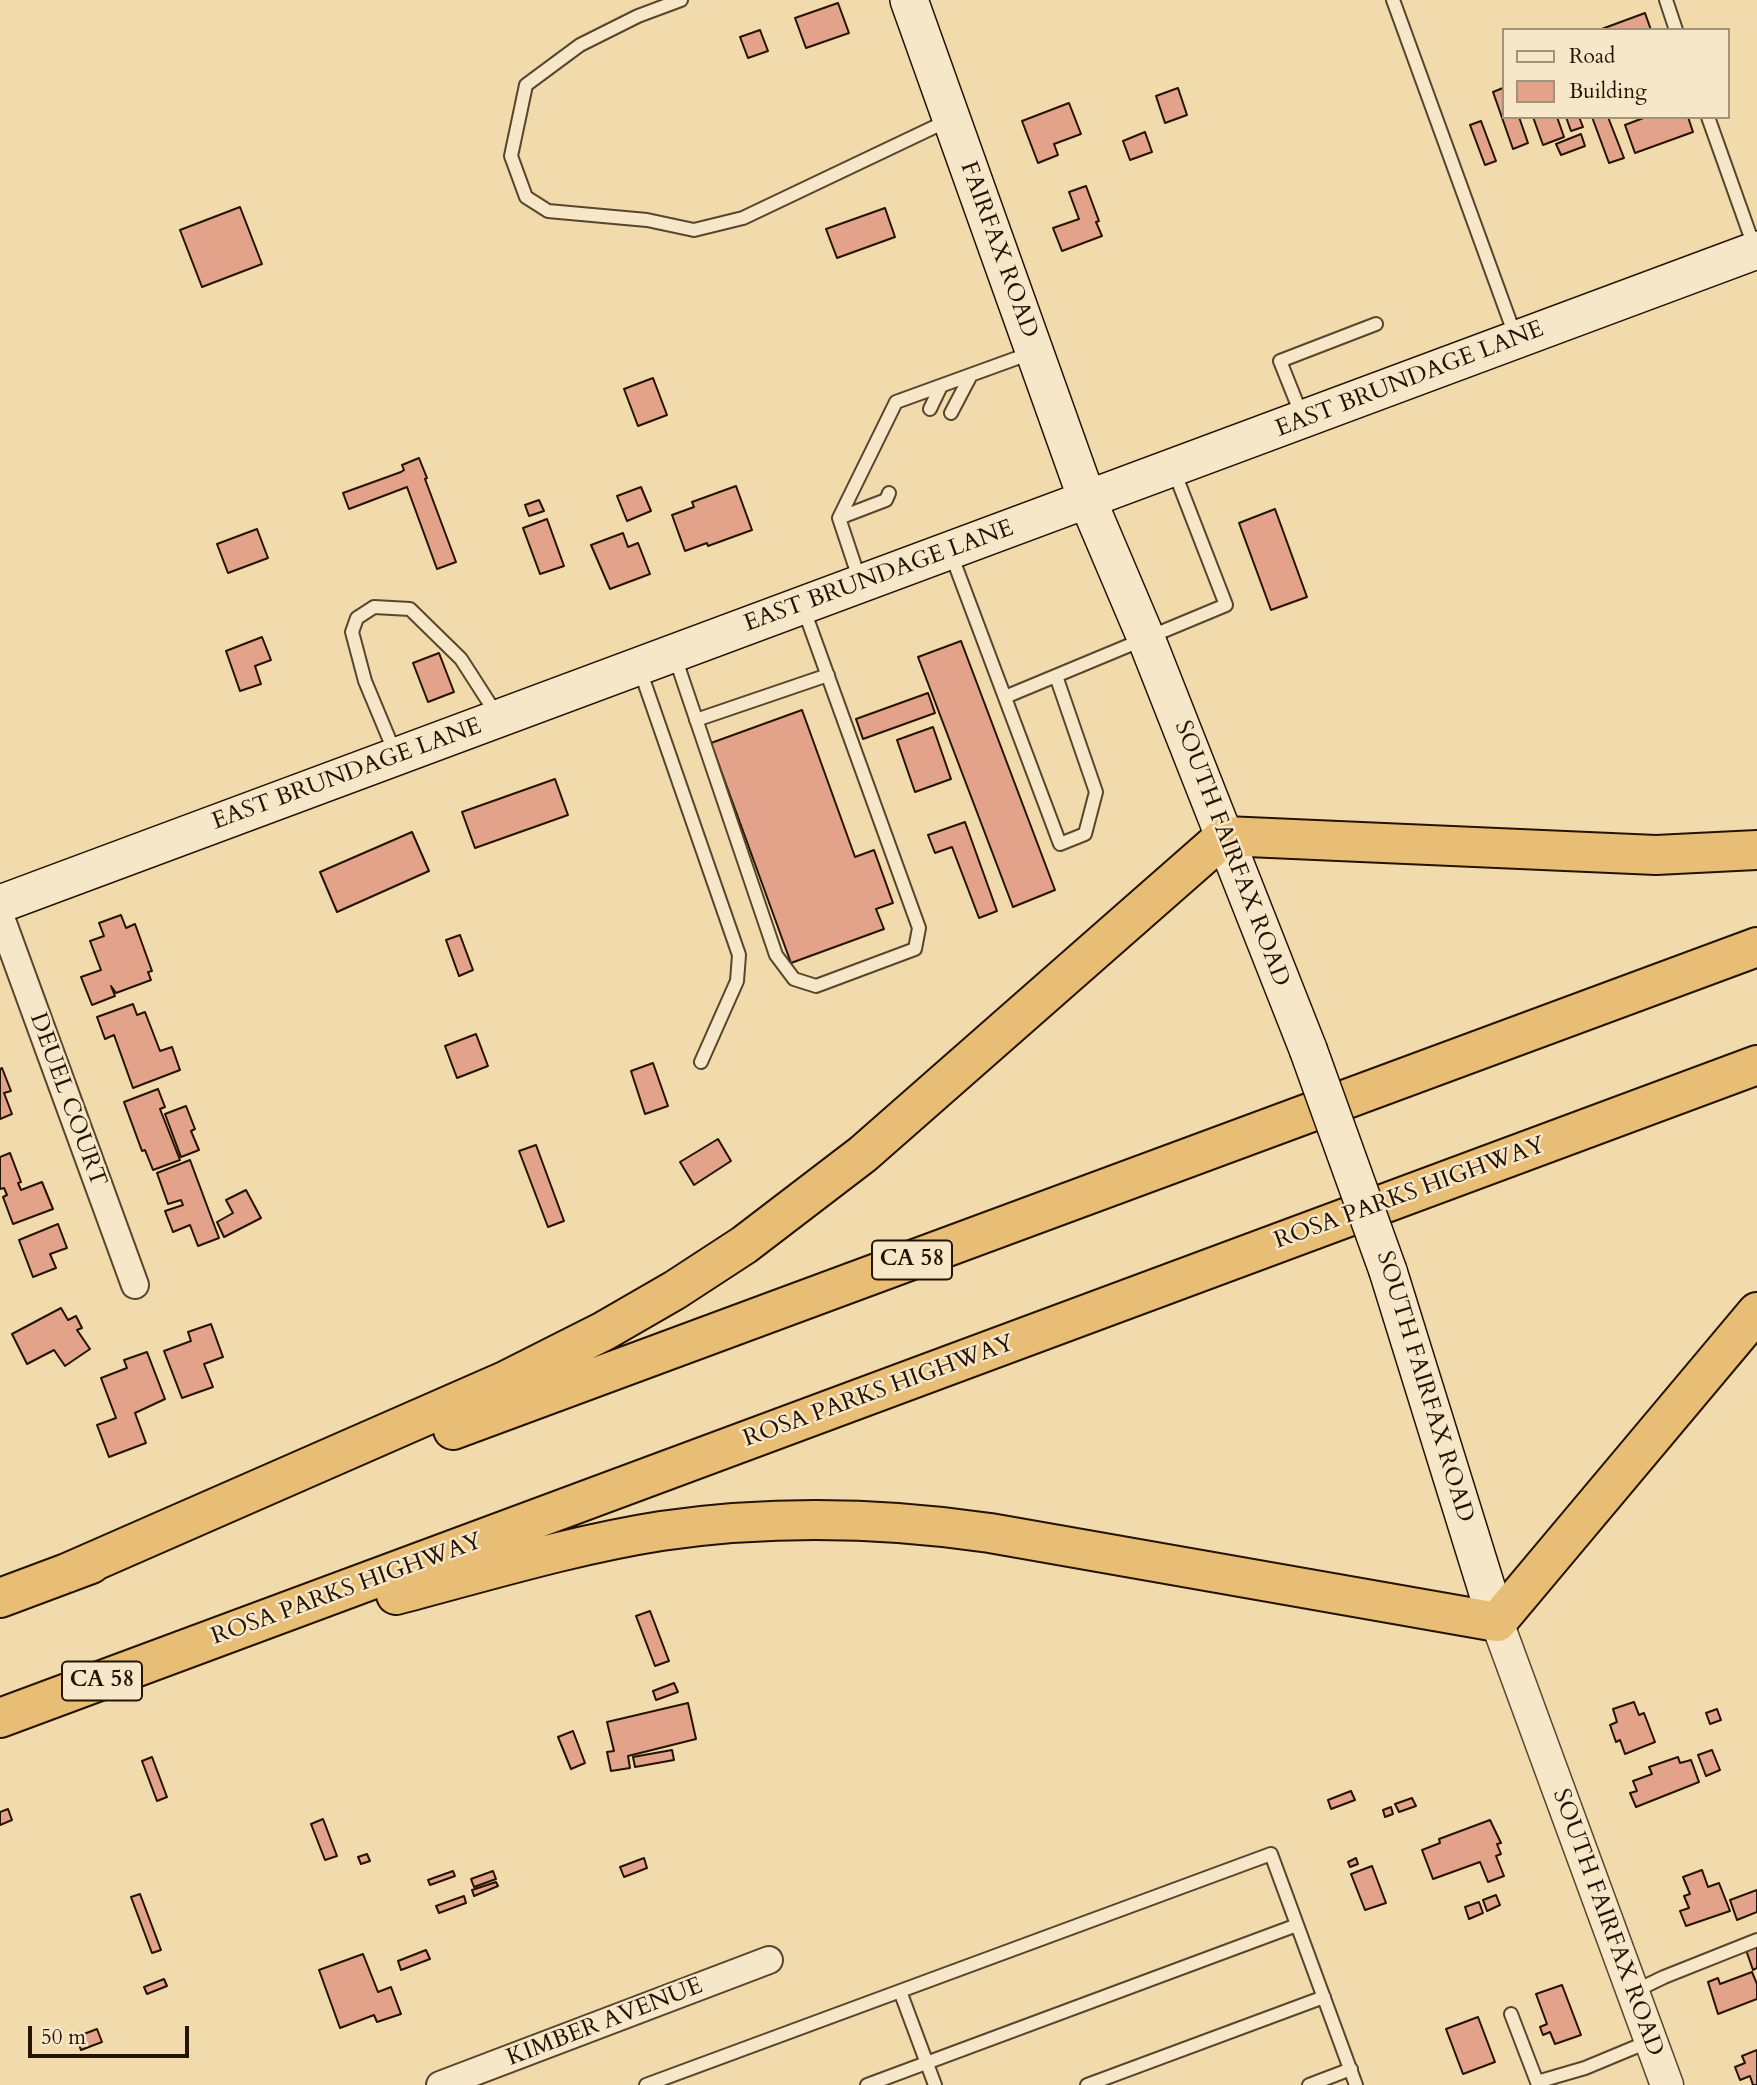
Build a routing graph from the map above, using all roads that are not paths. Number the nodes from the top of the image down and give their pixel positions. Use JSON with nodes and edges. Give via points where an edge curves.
{"nodes":[{"id":1,"x":681,"y":0,"type":"edge"},
{"id":2,"x":909,"y":0,"type":"edge"},
{"id":3,"x":1393,"y":0,"type":"edge"},
{"id":4,"x":1666,"y":0,"type":"edge"},
{"id":5,"x":1675,"y":28,"type":"edge"},
{"id":6,"x":952,"y":118,"type":"junction"},
{"id":7,"x":1709,"y":119,"type":"edge"},
{"id":8,"x":1756,"y":251,"type":"edge"},
{"id":9,"x":1376,"y":324,"type":"dead end"},
{"id":10,"x":1516,"y":340,"type":"junction"},
{"id":11,"x":1035,"y":352,"type":"junction"},
{"id":12,"x":971,"y":375,"type":"junction"},
{"id":13,"x":941,"y":386,"type":"junction"},
{"id":14,"x":930,"y":409,"type":"dead end"},
{"id":15,"x":951,"y":413,"type":"dead end"},
{"id":16,"x":1303,"y":420,"type":"junction"},
{"id":17,"x":1173,"y":468,"type":"junction"},
{"id":18,"x":890,"y":496,"type":"dead end"},
{"id":19,"x":1087,"y":499,"type":"junction"},
{"id":20,"x":839,"y":518,"type":"junction"},
{"id":21,"x":950,"y":551,"type":"junction"},
{"id":22,"x":861,"y":584,"type":"junction"},
{"id":23,"x":803,"y":605,"type":"junction"},
{"id":24,"x":1146,"y":638,"type":"junction"},
{"id":25,"x":673,"y":654,"type":"junction"},
{"id":26,"x":639,"y":666,"type":"junction"},
{"id":27,"x":828,"y":675,"type":"junction"},
{"id":28,"x":1056,"y":676,"type":"junction"},
{"id":29,"x":1005,"y":697,"type":"junction"},
{"id":30,"x":499,"y":718,"type":"junction"},
{"id":31,"x":696,"y":720,"type":"junction"},
{"id":32,"x":397,"y":757,"type":"junction"},
{"id":33,"x":1225,"y":836,"type":"junction"},
{"id":34,"x":1757,"y":850,"type":"edge"},
{"id":35,"x":0,"y":904,"type":"edge"},
{"id":36,"x":0,"y":915,"type":"edge"},
{"id":37,"x":1757,"y":947,"type":"edge"},
{"id":38,"x":701,"y":1062,"type":"dead end"},
{"id":39,"x":1757,"y":1065,"type":"edge"},
{"id":40,"x":135,"y":1285,"type":"dead end"},
{"id":41,"x":1757,"y":1312,"type":"edge"},
{"id":42,"x":67,"y":1573,"type":"junction"},
{"id":43,"x":0,"y":1598,"type":"edge"},
{"id":44,"x":1497,"y":1622,"type":"junction"},
{"id":45,"x":204,"y":1643,"type":"junction"},
{"id":46,"x":0,"y":1718,"type":"edge"},
{"id":47,"x":1297,"y":1925,"type":"junction"},
{"id":48,"x":1757,"y":1940,"type":"edge"},
{"id":49,"x":769,"y":1961,"type":"dead end"},
{"id":50,"x":901,"y":1991,"type":"junction"},
{"id":51,"x":1633,"y":1992,"type":"junction"},
{"id":52,"x":1324,"y":1997,"type":"junction"},
{"id":53,"x":1511,"y":2014,"type":"dead end"},
{"id":54,"x":1650,"y":2041,"type":"junction"},
{"id":55,"x":927,"y":2063,"type":"junction"},
{"id":56,"x":1351,"y":2069,"type":"junction"},
{"id":57,"x":1532,"y":2083,"type":"edge"},
{"id":58,"x":440,"y":2085,"type":"edge"},
{"id":59,"x":646,"y":2085,"type":"edge"},
{"id":60,"x":867,"y":2085,"type":"edge"},
{"id":61,"x":935,"y":2085,"type":"edge"},
{"id":62,"x":1087,"y":2085,"type":"edge"},
{"id":63,"x":1309,"y":2085,"type":"edge"},
{"id":64,"x":1356,"y":2085,"type":"edge"},
{"id":65,"x":1667,"y":2085,"type":"edge"}],
"edges":[{"from":1,"to":6,"type":"lane","via":[[580,45],[526,85],[511,156],[526,197],[548,211],[647,220],[694,230],[744,218]]},
{"from":2,"to":6,"type":"main road","name":"FAIRFAX ROAD"},
{"from":3,"to":10,"type":"lane"},
{"from":4,"to":5,"type":"lane"},
{"from":6,"to":11,"type":"main road","name":"FAIRFAX ROAD"},
{"from":7,"to":8,"type":"lane"},
{"from":8,"to":10,"type":"main road","name":"EAST BRUNDAGE LANE"},
{"from":9,"to":16,"type":"lane","via":[[1280,361]]},
{"from":10,"to":16,"type":"main road","name":"EAST BRUNDAGE LANE"},
{"from":11,"to":12,"type":"lane"},
{"from":11,"to":19,"type":"main road","name":"FAIRFAX ROAD"},
{"from":12,"to":13,"type":"lane"},
{"from":12,"to":15,"type":"lane"},
{"from":13,"to":14,"type":"lane"},
{"from":13,"to":20,"type":"lane","via":[[896,402]]},
{"from":16,"to":17,"type":"main road","name":"EAST BRUNDAGE LANE"},
{"from":17,"to":19,"type":"main road","name":"EAST BRUNDAGE LANE"},
{"from":17,"to":24,"type":"lane","via":[[1226,605]]},
{"from":18,"to":20,"type":"lane"},
{"from":19,"to":21,"type":"main road","name":"EAST BRUNDAGE LANE"},
{"from":19,"to":24,"type":"main road","name":"SOUTH FAIRFAX ROAD"},
{"from":20,"to":22,"type":"lane"},
{"from":21,"to":22,"type":"main road","name":"EAST BRUNDAGE LANE"},
{"from":21,"to":29,"type":"lane"},
{"from":22,"to":23,"type":"main road","name":"EAST BRUNDAGE LANE"},
{"from":23,"to":25,"type":"main road","name":"EAST BRUNDAGE LANE"},
{"from":23,"to":27,"type":"lane"},
{"from":24,"to":28,"type":"lane"},
{"from":24,"to":33,"type":"main road","name":"SOUTH FAIRFAX ROAD"},
{"from":25,"to":26,"type":"main road","name":"EAST BRUNDAGE LANE"},
{"from":25,"to":31,"type":"lane"},
{"from":26,"to":30,"type":"main road","name":"EAST BRUNDAGE LANE"},
{"from":26,"to":38,"type":"lane","via":[[739,955],[737,981]]},
{"from":27,"to":31,"type":"lane"},
{"from":27,"to":31,"type":"lane","via":[[919,928],[915,949],[816,986],[794,979],[776,955]]},
{"from":28,"to":29,"type":"lane"},
{"from":28,"to":29,"type":"lane","via":[[1096,792],[1085,834],[1060,844]]},
{"from":30,"to":32,"type":"main road","name":"EAST BRUNDAGE LANE"},
{"from":30,"to":32,"type":"lane","via":[[461,659],[410,609],[374,607],[357,618],[352,632],[365,681]]},
{"from":32,"to":35,"type":"main road","name":"EAST BRUNDAGE LANE"},
{"from":33,"to":34,"type":"highway","via":[[1656,855]]},
{"from":33,"to":42,"type":"highway","via":[[863,1154],[744,1245],[675,1290],[604,1332],[505,1381]]},
{"from":33,"to":44,"type":"main road","name":"SOUTH FAIRFAX ROAD","bridge":true,"via":[[1388,1270]]},
{"from":36,"to":40,"type":"street","name":"DEUEL COURT"},
{"from":37,"to":42,"type":"highway","number":"CA 58"},
{"from":39,"to":45,"type":"highway","name":"ROSA PARKS HIGHWAY","number":"CA 58"},
{"from":41,"to":44,"type":"highway"},
{"from":42,"to":43,"type":"highway","number":"CA 58"},
{"from":44,"to":45,"type":"highway","via":[[933,1524],[796,1518],[686,1528],[591,1545]]},
{"from":44,"to":51,"type":"street","name":"SOUTH FAIRFAX ROAD"},
{"from":45,"to":46,"type":"highway","name":"ROSA PARKS HIGHWAY","number":"CA 58"},
{"from":47,"to":50,"type":"lane","via":[[1271,1854]]},
{"from":47,"to":52,"type":"lane"},
{"from":47,"to":55,"type":"lane"},
{"from":48,"to":51,"type":"lane"},
{"from":49,"to":58,"type":"street","name":"KIMBER AVENUE"},
{"from":50,"to":55,"type":"lane"},
{"from":50,"to":59,"type":"lane"},
{"from":51,"to":54,"type":"street","name":"SOUTH FAIRFAX ROAD"},
{"from":52,"to":56,"type":"lane"},
{"from":52,"to":62,"type":"lane"},
{"from":53,"to":57,"type":"lane"},
{"from":54,"to":57,"type":"lane"},
{"from":54,"to":65,"type":"street","name":"SOUTH FAIRFAX ROAD"},
{"from":55,"to":60,"type":"lane"},
{"from":55,"to":61,"type":"lane"},
{"from":56,"to":63,"type":"lane"},
{"from":56,"to":64,"type":"lane"}]}
